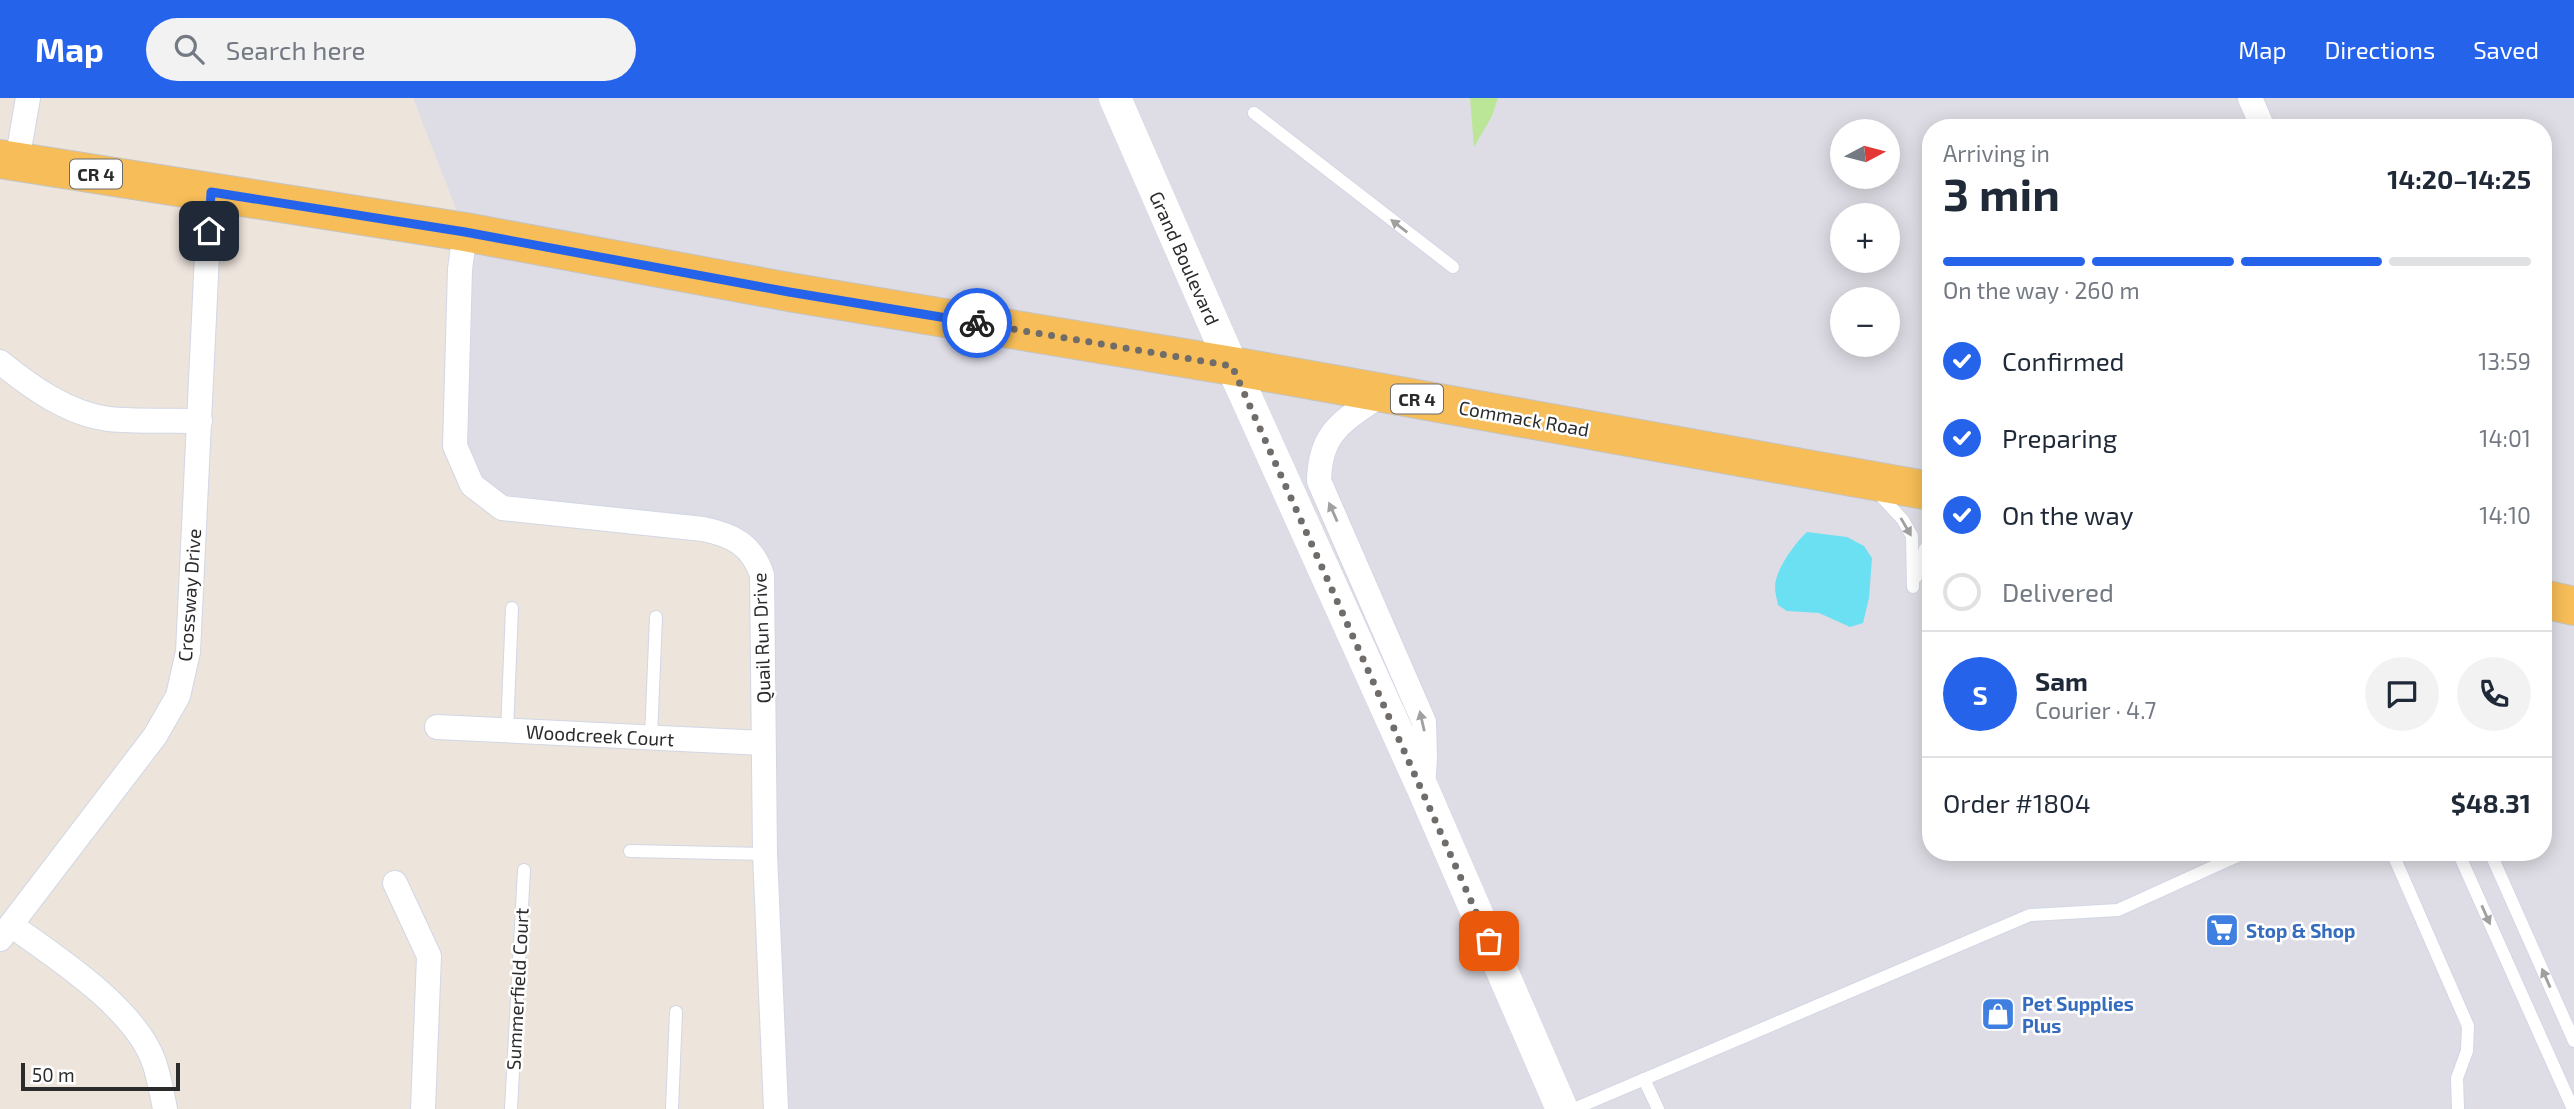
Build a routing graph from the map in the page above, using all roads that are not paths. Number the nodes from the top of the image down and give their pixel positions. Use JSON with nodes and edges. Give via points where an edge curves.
{"nodes":[{"id":1,"x":28,"y":98,"type":"edge"},
{"id":2,"x":1115,"y":98,"type":"edge"},
{"id":3,"x":2250,"y":98,"type":"edge"},
{"id":4,"x":1254,"y":113,"type":"dead end"},
{"id":5,"x":2259,"y":119,"type":"edge"},
{"id":6,"x":8,"y":160,"type":"edge"},
{"id":7,"x":211,"y":192,"type":"junction"},
{"id":8,"x":465,"y":232,"type":"junction"},
{"id":9,"x":1453,"y":267,"type":"dead end"},
{"id":10,"x":0,"y":362,"type":"edge"},
{"id":11,"x":1232,"y":366,"type":"junction"},
{"id":12,"x":1383,"y":393,"type":"junction"},
{"id":13,"x":200,"y":421,"type":"junction"},
{"id":14,"x":1866,"y":480,"type":"junction"},
{"id":15,"x":1922,"y":490,"type":"edge"},
{"id":16,"x":1922,"y":558,"type":"edge"},
{"id":17,"x":2552,"y":601,"type":"edge"},
{"id":18,"x":2574,"y":606,"type":"edge"},
{"id":19,"x":512,"y":608,"type":"dead end"},
{"id":20,"x":656,"y":617,"type":"dead end"},
{"id":21,"x":437,"y":727,"type":"dead end"},
{"id":22,"x":507,"y":731,"type":"junction"},
{"id":23,"x":651,"y":737,"type":"junction"},
{"id":24,"x":763,"y":743,"type":"junction"},
{"id":25,"x":1423,"y":789,"type":"junction"},
{"id":26,"x":630,"y":851,"type":"dead end"},
{"id":27,"x":765,"y":854,"type":"junction"},
{"id":28,"x":2226,"y":861,"type":"edge"},
{"id":29,"x":2396,"y":861,"type":"edge"},
{"id":30,"x":2462,"y":861,"type":"edge"},
{"id":31,"x":2494,"y":861,"type":"edge"},
{"id":32,"x":524,"y":870,"type":"dead end"},
{"id":33,"x":395,"y":883,"type":"dead end"},
{"id":34,"x":6,"y":932,"type":"edge"},
{"id":35,"x":676,"y":1012,"type":"dead end"},
{"id":36,"x":2574,"y":1041,"type":"edge"},
{"id":37,"x":1644,"y":1079,"type":"junction"},
{"id":38,"x":165,"y":1109,"type":"edge"},
{"id":39,"x":424,"y":1109,"type":"edge"},
{"id":40,"x":511,"y":1109,"type":"edge"},
{"id":41,"x":672,"y":1109,"type":"edge"},
{"id":42,"x":776,"y":1109,"type":"edge"},
{"id":43,"x":1562,"y":1109,"type":"edge"},
{"id":44,"x":1574,"y":1109,"type":"edge"},
{"id":45,"x":1658,"y":1109,"type":"edge"},
{"id":46,"x":2458,"y":1109,"type":"edge"},
{"id":47,"x":2573,"y":1109,"type":"edge"}],
"edges":[{"from":1,"to":6,"type":"street"},
{"from":2,"to":11,"type":"street","name":"Grand Boulevard"},
{"from":3,"to":5,"type":"street"},
{"from":9,"to":4,"type":"lane","one_way":true},
{"from":6,"to":7,"type":"main road","name":"Commack Road","number":"CR 4"},
{"from":7,"to":8,"type":"main road","name":"Commack Road","number":"CR 4"},
{"from":7,"to":13,"type":"street","name":"Crossway Drive"},
{"from":8,"to":11,"type":"main road","name":"Commack Road","number":"CR 4"},
{"from":8,"to":24,"type":"street","name":"Quail Run Drive","via":[[454,446],[472,485],[502,508],[703,529],[722,533],[753,553],[762,575]]},
{"from":10,"to":13,"type":"street","via":[[65,405],[107,419]]},
{"from":11,"to":12,"type":"main road","name":"Commack Road","number":"CR 4"},
{"from":11,"to":25,"type":"street","name":"Grand Boulevard"},
{"from":12,"to":14,"type":"main road","name":"Commack Road","number":"CR 4"},
{"from":25,"to":12,"type":"street","one_way":true,"via":[[1424,722],[1319,481],[1329,436]]},
{"from":13,"to":34,"type":"street","name":"Crossway Drive","via":[[188,652],[178,696],[155,736]]},
{"from":14,"to":15,"type":"main road","name":"Commack Road","number":"CR 4"},
{"from":14,"to":16,"type":"lane","one_way":true,"via":[[1912,536],[1913,587]]},
{"from":17,"to":18,"type":"main road"},
{"from":19,"to":22,"type":"lane"},
{"from":20,"to":23,"type":"lane"},
{"from":21,"to":22,"type":"street","name":"Woodcreek Court"},
{"from":22,"to":23,"type":"street","name":"Woodcreek Court"},
{"from":23,"to":24,"type":"street","name":"Woodcreek Court"},
{"from":24,"to":27,"type":"street","name":"Quail Run Drive"},
{"from":25,"to":43,"type":"street","name":"Grand Boulevard"},
{"from":26,"to":27,"type":"lane"},
{"from":27,"to":42,"type":"street","name":"Quail Run Drive"},
{"from":28,"to":37,"type":"lane","via":[[2118,910],[2031,915]]},
{"from":29,"to":46,"type":"lane","via":[[2468,1026],[2467,1051],[2457,1078]]},
{"from":30,"to":47,"type":"lane","one_way":true},
{"from":36,"to":31,"type":"lane","one_way":true},
{"from":32,"to":40,"type":"lane","name":"Summerfield Court"},
{"from":33,"to":39,"type":"street","via":[[429,956]]},
{"from":34,"to":38,"type":"street","via":[[72,968],[128,1018],[153,1060]]},
{"from":35,"to":41,"type":"lane"},
{"from":37,"to":44,"type":"lane"},
{"from":37,"to":45,"type":"lane"}]}
